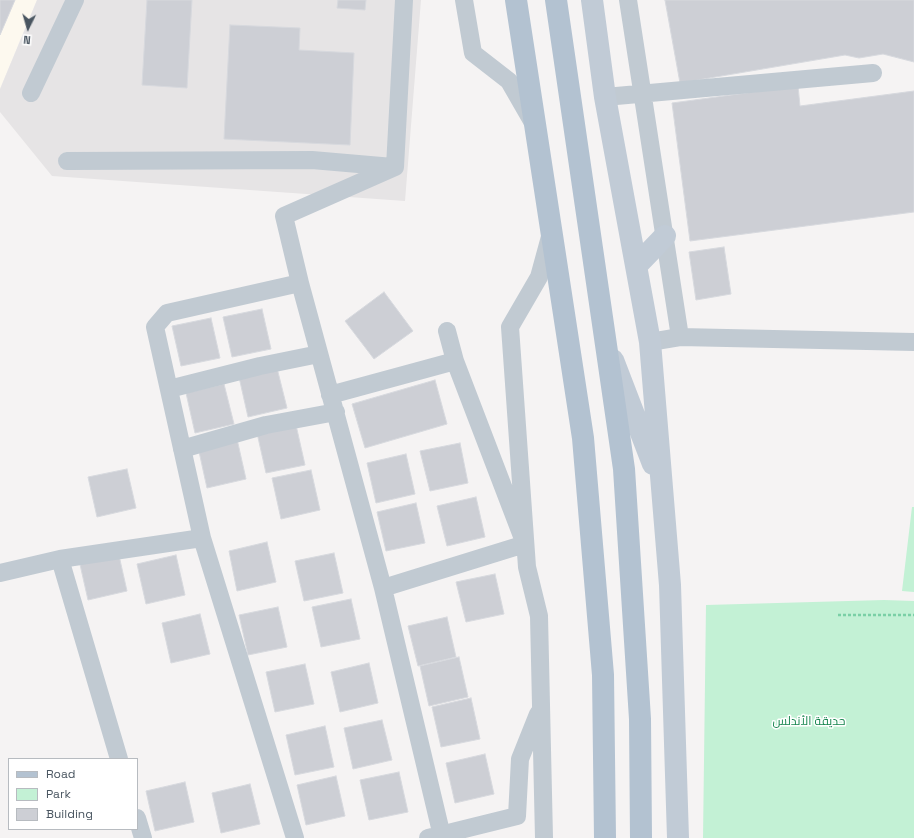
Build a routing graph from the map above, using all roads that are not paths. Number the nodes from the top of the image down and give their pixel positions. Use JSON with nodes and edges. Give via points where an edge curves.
{"nodes":[{"id":1,"x":74,"y":0,"type":"edge"},
{"id":2,"x":404,"y":0,"type":"edge"},
{"id":3,"x":464,"y":0,"type":"edge"},
{"id":4,"x":516,"y":0,"type":"edge"},
{"id":5,"x":556,"y":0,"type":"edge"},
{"id":6,"x":592,"y":0,"type":"edge"},
{"id":7,"x":628,"y":0,"type":"edge"},
{"id":8,"x":873,"y":73,"type":"dead end"},
{"id":9,"x":31,"y":92,"type":"dead end"},
{"id":10,"x":643,"y":93,"type":"junction"},
{"id":11,"x":605,"y":97,"type":"junction"},
{"id":12,"x":535,"y":126,"type":"junction"},
{"id":13,"x":67,"y":161,"type":"dead end"},
{"id":14,"x":396,"y":167,"type":"junction"},
{"id":15,"x":551,"y":233,"type":"junction"},
{"id":16,"x":665,"y":236,"type":"junction"},
{"id":17,"x":636,"y":266,"type":"junction"},
{"id":18,"x":300,"y":283,"type":"junction"},
{"id":19,"x":447,"y":331,"type":"dead end"},
{"id":20,"x":680,"y":337,"type":"junction"},
{"id":21,"x":605,"y":340,"type":"junction"},
{"id":22,"x":650,"y":342,"type":"junction"},
{"id":23,"x":914,"y":342,"type":"edge"},
{"id":24,"x":319,"y":354,"type":"junction"},
{"id":25,"x":455,"y":361,"type":"junction"},
{"id":26,"x":169,"y":389,"type":"junction"},
{"id":27,"x":330,"y":395,"type":"junction"},
{"id":28,"x":336,"y":412,"type":"junction"},
{"id":29,"x":182,"y":449,"type":"junction"},
{"id":30,"x":662,"y":488,"type":"junction"},
{"id":31,"x":202,"y":538,"type":"junction"},
{"id":32,"x":525,"y":544,"type":"junction"},
{"id":33,"x":60,"y":559,"type":"junction"},
{"id":34,"x":0,"y":573,"type":"edge"},
{"id":35,"x":383,"y":588,"type":"junction"},
{"id":36,"x":541,"y":706,"type":"junction"},
{"id":37,"x":119,"y":758,"type":"edge"},
{"id":38,"x":138,"y":821,"type":"edge"},
{"id":39,"x":435,"y":837,"type":"edge"},
{"id":40,"x":143,"y":838,"type":"edge"},
{"id":41,"x":295,"y":838,"type":"edge"},
{"id":42,"x":544,"y":838,"type":"edge"},
{"id":43,"x":606,"y":838,"type":"edge"},
{"id":44,"x":641,"y":838,"type":"edge"},
{"id":45,"x":678,"y":838,"type":"edge"}],
"edges":[{"from":1,"to":9,"type":"street"},
{"from":2,"to":14,"type":"street"},
{"from":3,"to":12,"type":"street","via":[[473,53],[509,81]]},
{"from":4,"to":12,"type":"main road"},
{"from":5,"to":21,"type":"main road"},
{"from":6,"to":11,"type":"street"},
{"from":7,"to":10,"type":"street"},
{"from":8,"to":10,"type":"street"},
{"from":10,"to":11,"type":"street"},
{"from":10,"to":16,"type":"street"},
{"from":11,"to":17,"type":"street"},
{"from":12,"to":15,"type":"main road"},
{"from":13,"to":14,"type":"street","via":[[312,160]]},
{"from":14,"to":18,"type":"street","via":[[284,216]]},
{"from":15,"to":32,"type":"street","via":[[539,277],[510,327]]},
{"from":15,"to":43,"type":"main road","via":[[582,438],[603,675]]},
{"from":16,"to":17,"type":"street"},
{"from":16,"to":20,"type":"street"},
{"from":17,"to":22,"type":"street"},
{"from":18,"to":24,"type":"street"},
{"from":18,"to":26,"type":"street","via":[[167,313],[155,327]]},
{"from":19,"to":25,"type":"street"},
{"from":20,"to":22,"type":"street"},
{"from":20,"to":23,"type":"street"},
{"from":21,"to":30,"type":"street"},
{"from":21,"to":44,"type":"main road","via":[[624,469],[640,719]]},
{"from":22,"to":30,"type":"street"},
{"from":24,"to":26,"type":"street"},
{"from":24,"to":27,"type":"street"},
{"from":25,"to":27,"type":"street"},
{"from":25,"to":32,"type":"street"},
{"from":26,"to":29,"type":"street"},
{"from":27,"to":28,"type":"street"},
{"from":28,"to":29,"type":"street","via":[[266,425]]},
{"from":28,"to":35,"type":"street"},
{"from":29,"to":31,"type":"street"},
{"from":30,"to":45,"type":"street","via":[[670,585]]},
{"from":31,"to":33,"type":"street"},
{"from":31,"to":41,"type":"street"},
{"from":32,"to":35,"type":"street"},
{"from":32,"to":36,"type":"street","via":[[527,567],[539,616]]},
{"from":33,"to":34,"type":"street"},
{"from":33,"to":37,"type":"street"},
{"from":35,"to":39,"type":"street"},
{"from":36,"to":39,"type":"street","via":[[520,759],[517,816]]},
{"from":36,"to":42,"type":"street"},
{"from":38,"to":40,"type":"street"}]}
